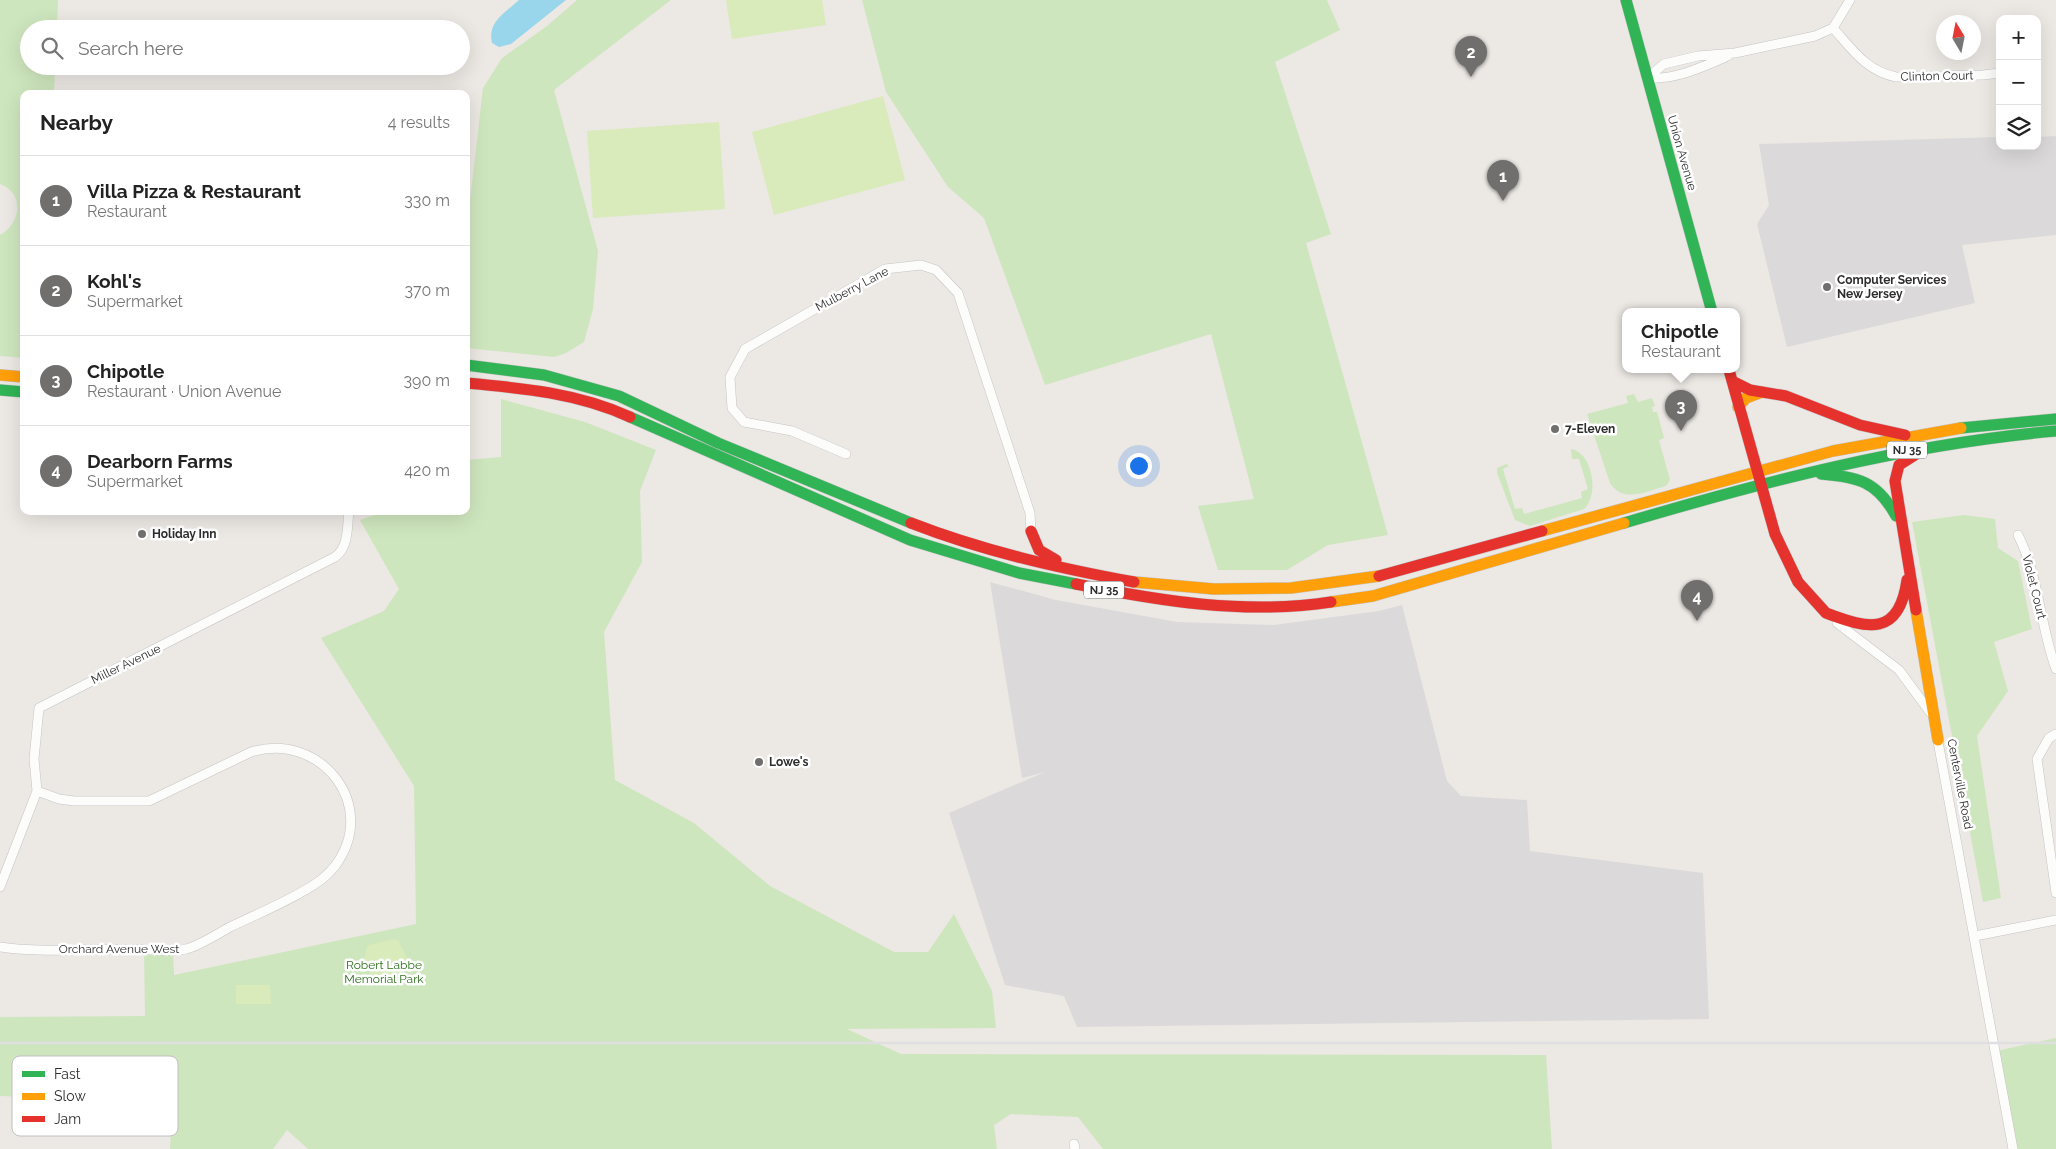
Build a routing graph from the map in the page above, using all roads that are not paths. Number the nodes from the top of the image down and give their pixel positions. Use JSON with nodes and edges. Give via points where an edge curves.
{"nodes":[{"id":1,"x":1626,"y":0,"type":"edge"},
{"id":2,"x":1850,"y":0,"type":"edge"},
{"id":3,"x":1833,"y":28,"type":"junction"},
{"id":4,"x":1735,"y":53,"type":"junction"},
{"id":5,"x":1996,"y":73,"type":"edge"},
{"id":6,"x":1647,"y":78,"type":"junction"},
{"id":7,"x":1711,"y":308,"type":"edge"},
{"id":8,"x":470,"y":365,"type":"edge"},
{"id":9,"x":0,"y":375,"type":"edge"},
{"id":10,"x":1730,"y":375,"type":"edge"},
{"id":11,"x":20,"y":377,"type":"edge"},
{"id":12,"x":470,"y":383,"type":"edge"},
{"id":13,"x":0,"y":390,"type":"edge"},
{"id":14,"x":20,"y":392,"type":"edge"},
{"id":15,"x":1762,"y":392,"type":"junction"},
{"id":16,"x":1738,"y":407,"type":"junction"},
{"id":17,"x":2056,"y":419,"type":"edge"},
{"id":18,"x":2056,"y":431,"type":"edge"},
{"id":19,"x":1915,"y":437,"type":"junction"},
{"id":20,"x":1931,"y":446,"type":"junction"},
{"id":21,"x":846,"y":454,"type":"dead end"},
{"id":22,"x":1756,"y":471,"type":"junction"},
{"id":23,"x":1806,"y":472,"type":"junction"},
{"id":24,"x":1760,"y":484,"type":"junction"},
{"id":25,"x":349,"y":515,"type":"edge"},
{"id":26,"x":1031,"y":531,"type":"junction"},
{"id":27,"x":1904,"y":533,"type":"junction"},
{"id":28,"x":2018,"y":535,"type":"dead end"},
{"id":29,"x":973,"y":545,"type":"junction"},
{"id":30,"x":1909,"y":560,"type":"junction"},
{"id":31,"x":1090,"y":576,"type":"junction"},
{"id":32,"x":1826,"y":613,"type":"junction"},
{"id":33,"x":2056,"y":669,"type":"edge"},
{"id":34,"x":2056,"y":734,"type":"edge"},
{"id":35,"x":1938,"y":740,"type":"junction"},
{"id":36,"x":37,"y":791,"type":"junction"},
{"id":37,"x":0,"y":887,"type":"edge"},
{"id":38,"x":2056,"y":893,"type":"edge"},
{"id":39,"x":2056,"y":920,"type":"edge"},
{"id":40,"x":1974,"y":936,"type":"junction"},
{"id":41,"x":0,"y":947,"type":"edge"},
{"id":42,"x":2012,"y":1149,"type":"edge"}],
"edges":[{"from":1,"to":6,"type":"main road","name":"Union Avenue"},
{"from":2,"to":3,"type":"street"},
{"from":3,"to":4,"type":"street","via":[[1809,38]]},
{"from":3,"to":5,"type":"street","name":"Clinton Court","via":[[1863,62],[1884,74],[1896,77]]},
{"from":4,"to":6,"type":"street","via":[[1689,72]]},
{"from":4,"to":6,"type":"street","via":[[1698,56],[1664,64]]},
{"from":6,"to":7,"type":"main road","name":"Union Avenue"},
{"from":8,"to":29,"type":"main road","number":"NJ 35","via":[[547,376],[610,393],[774,467],[901,520]]},
{"from":9,"to":11,"type":"main road"},
{"from":10,"to":15,"type":"main road","via":[[1750,390]]},
{"from":10,"to":16,"type":"main road"},
{"from":12,"to":24,"type":"main road","number":"NJ 35","via":[[535,389],[618,412],[910,540],[1019,573],[1216,607],[1253,609],[1312,605],[1373,596]]},
{"from":13,"to":14,"type":"main road"},
{"from":15,"to":16,"type":"main road","via":[[1746,398]]},
{"from":15,"to":19,"type":"main road","via":[[1786,396],[1860,425]]},
{"from":16,"to":22,"type":"main road"},
{"from":17,"to":19,"type":"main road","number":"NJ 35","via":[[2003,423]]},
{"from":18,"to":20,"type":"main road","number":"NJ 35"},
{"from":19,"to":22,"type":"main road","number":"NJ 35","via":[[1833,451]]},
{"from":20,"to":23,"type":"main road","number":"NJ 35"},
{"from":20,"to":27,"type":"main road","via":[[1902,462],[1897,469],[1896,492]]},
{"from":21,"to":26,"type":"street","name":"Mulberry Lane","via":[[792,431],[744,422],[732,408],[730,377],[745,349],[885,269],[921,265],[936,270],[958,293],[1030,513]]},
{"from":22,"to":24,"type":"main road"},
{"from":22,"to":31,"type":"main road","number":"NJ 35","via":[[1404,570],[1336,585],[1262,591],[1184,590]]},
{"from":23,"to":24,"type":"main road","number":"NJ 35"},
{"from":23,"to":27,"type":"main road","via":[[1854,477],[1872,485],[1890,504]]},
{"from":24,"to":32,"type":"main road","name":"Centerville Road","via":[[1788,564],[1798,582]]},
{"from":25,"to":36,"type":"street","name":"Miller Avenue","via":[[341,554],[41,706],[37,715],[34,759]]},
{"from":26,"to":29,"type":"main road","via":[[1021,544]]},
{"from":26,"to":31,"type":"main road","via":[[1038,551],[1045,557]]},
{"from":27,"to":30,"type":"main road"},
{"from":28,"to":33,"type":"street","name":"Violet Court","via":[[2027,552]]},
{"from":29,"to":31,"type":"main road","number":"NJ 35"},
{"from":30,"to":32,"type":"main road","via":[[1906,595],[1892,616],[1882,623],[1864,626]]},
{"from":30,"to":35,"type":"main road"},
{"from":32,"to":35,"type":"street","name":"Centerville Road","via":[[1899,670],[1932,715]]},
{"from":34,"to":38,"type":"street","via":[[2049,738],[2037,759]]},
{"from":35,"to":40,"type":"street","name":"Centerville Road"},
{"from":36,"to":37,"type":"street","name":"Miller Avenue"},
{"from":36,"to":41,"type":"street","name":"Orchard Avenue West","via":[[74,801],[149,802],[251,752],[276,747],[302,752],[321,763],[336,778],[350,812],[349,833],[340,859],[313,885],[186,949]]},
{"from":39,"to":40,"type":"street"},
{"from":40,"to":42,"type":"street","name":"Centerville Road"}]}
